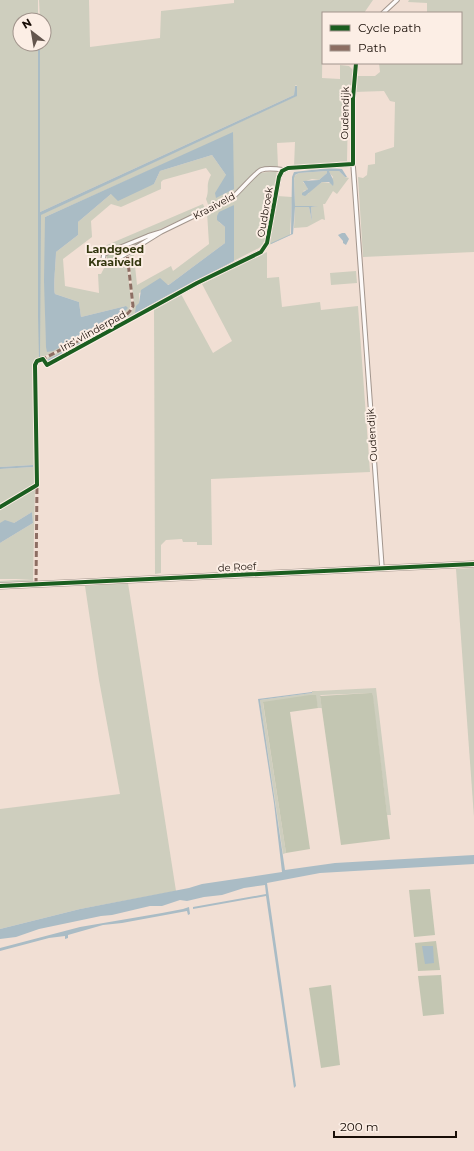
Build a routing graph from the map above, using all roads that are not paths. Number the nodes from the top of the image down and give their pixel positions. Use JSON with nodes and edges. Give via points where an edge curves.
{"nodes":[{"id":1,"x":397,"y":0,"type":"edge"},
{"id":2,"x":384,"y":12,"type":"edge"},
{"id":3,"x":356,"y":64,"type":"edge"},
{"id":4,"x":353,"y":164,"type":"junction"},
{"id":5,"x":284,"y":170,"type":"junction"},
{"id":6,"x":161,"y":232,"type":"junction"},
{"id":7,"x":153,"y":307,"type":"dead end"},
{"id":8,"x":474,"y":564,"type":"edge"},
{"id":9,"x":382,"y":568,"type":"junction"},
{"id":10,"x":0,"y":586,"type":"edge"}],
"edges":[{"from":1,"to":2,"type":"street"},
{"from":3,"to":4,"type":"street","name":"Oudendijk"},
{"from":4,"to":5,"type":"street"},
{"from":4,"to":9,"type":"street","name":"Oudendijk"},
{"from":5,"to":6,"type":"street","name":"Kraaiveld","via":[[261,170],[233,197]]},
{"from":5,"to":7,"type":"street","name":"Oudbroek","via":[[279,177],[267,243],[261,252]]},
{"from":6,"to":6,"type":"street","name":"Kraaiveld","via":[[104,254],[103,260],[111,263]]},
{"from":8,"to":9,"type":"street","name":"de Roef"},
{"from":9,"to":10,"type":"street","name":"de Roef"}]}
